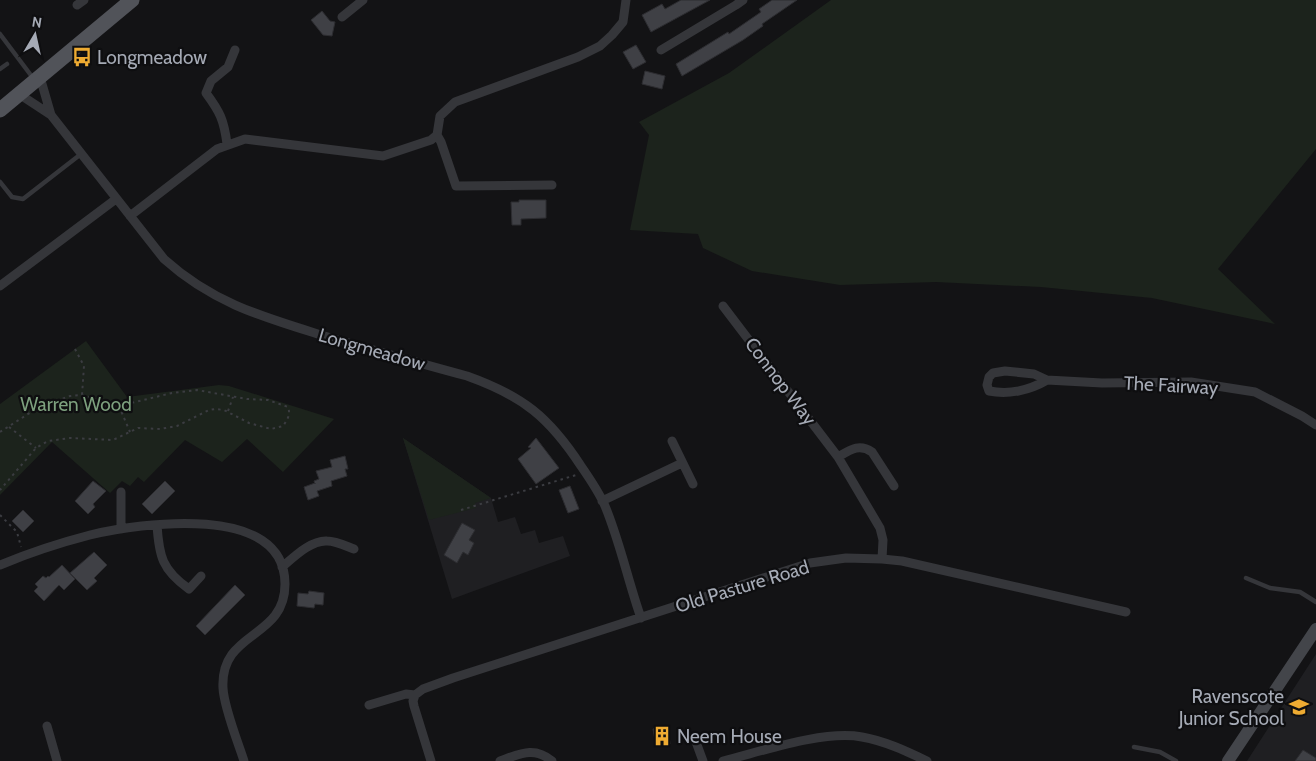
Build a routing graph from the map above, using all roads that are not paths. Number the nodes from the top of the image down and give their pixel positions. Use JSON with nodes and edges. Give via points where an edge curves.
{"nodes":[{"id":1,"x":363,"y":0,"type":"edge"},
{"id":2,"x":626,"y":0,"type":"edge"},
{"id":3,"x":743,"y":0,"type":"edge"},
{"id":4,"x":125,"y":2,"type":"edge"},
{"id":5,"x":342,"y":17,"type":"dead end"},
{"id":6,"x":0,"y":34,"type":"edge"},
{"id":7,"x":235,"y":50,"type":"dead end"},
{"id":8,"x":660,"y":50,"type":"dead end"},
{"id":9,"x":7,"y":64,"type":"dead end"},
{"id":10,"x":0,"y":69,"type":"edge"},
{"id":11,"x":37,"y":79,"type":"junction"},
{"id":12,"x":19,"y":94,"type":"junction"},
{"id":13,"x":0,"y":110,"type":"edge"},
{"id":14,"x":51,"y":115,"type":"junction"},
{"id":15,"x":436,"y":135,"type":"junction"},
{"id":16,"x":227,"y":144,"type":"junction"},
{"id":17,"x":81,"y":154,"type":"junction"},
{"id":18,"x":0,"y":182,"type":"edge"},
{"id":19,"x":552,"y":185,"type":"dead end"},
{"id":20,"x":116,"y":199,"type":"junction"},
{"id":21,"x":130,"y":216,"type":"junction"},
{"id":22,"x":0,"y":286,"type":"edge"},
{"id":23,"x":723,"y":306,"type":"dead end"},
{"id":24,"x":1047,"y":380,"type":"junction"},
{"id":25,"x":1316,"y":425,"type":"edge"},
{"id":26,"x":672,"y":441,"type":"dead end"},
{"id":27,"x":838,"y":456,"type":"junction"},
{"id":28,"x":682,"y":463,"type":"junction"},
{"id":29,"x":692,"y":484,"type":"dead end"},
{"id":30,"x":894,"y":486,"type":"dead end"},
{"id":31,"x":121,"y":492,"type":"dead end"},
{"id":32,"x":602,"y":501,"type":"junction"},
{"id":33,"x":158,"y":525,"type":"junction"},
{"id":34,"x":121,"y":529,"type":"junction"},
{"id":35,"x":354,"y":549,"type":"dead end"},
{"id":36,"x":882,"y":559,"type":"junction"},
{"id":37,"x":0,"y":565,"type":"edge"},
{"id":38,"x":282,"y":567,"type":"junction"},
{"id":39,"x":201,"y":576,"type":"dead end"},
{"id":40,"x":1246,"y":578,"type":"dead end"},
{"id":41,"x":1316,"y":602,"type":"edge"},
{"id":42,"x":1126,"y":612,"type":"dead end"},
{"id":43,"x":641,"y":618,"type":"junction"},
{"id":44,"x":1316,"y":629,"type":"edge"},
{"id":45,"x":415,"y":694,"type":"junction"},
{"id":46,"x":369,"y":705,"type":"dead end"},
{"id":47,"x":47,"y":726,"type":"dead end"},
{"id":48,"x":696,"y":742,"type":"dead end"},
{"id":49,"x":1134,"y":747,"type":"dead end"},
{"id":50,"x":57,"y":761,"type":"edge"},
{"id":51,"x":244,"y":761,"type":"edge"},
{"id":52,"x":431,"y":761,"type":"edge"},
{"id":53,"x":500,"y":761,"type":"edge"},
{"id":54,"x":552,"y":761,"type":"edge"},
{"id":55,"x":703,"y":761,"type":"edge"},
{"id":56,"x":723,"y":761,"type":"edge"},
{"id":57,"x":927,"y":761,"type":"edge"},
{"id":58,"x":1176,"y":761,"type":"edge"},
{"id":59,"x":1228,"y":761,"type":"edge"}],
"edges":[{"from":1,"to":5,"type":"street"},
{"from":2,"to":15,"type":"street","via":[[623,22],[600,46],[455,102],[440,116]]},
{"from":3,"to":8,"type":"street"},
{"from":4,"to":11,"type":"main road"},
{"from":6,"to":11,"type":"lane"},
{"from":7,"to":16,"type":"street","via":[[228,67],[211,81],[206,93],[220,111]]},
{"from":9,"to":10,"type":"lane"},
{"from":11,"to":12,"type":"main road"},
{"from":11,"to":14,"type":"street"},
{"from":12,"to":13,"type":"main road"},
{"from":12,"to":14,"type":"street"},
{"from":14,"to":17,"type":"street","name":"Longmeadow"},
{"from":15,"to":16,"type":"street","via":[[432,140],[383,156],[245,139]]},
{"from":15,"to":19,"type":"street","via":[[456,186]]},
{"from":16,"to":21,"type":"street","via":[[216,149]]},
{"from":17,"to":18,"type":"lane","via":[[23,199],[12,197]]},
{"from":17,"to":20,"type":"street","name":"Longmeadow"},
{"from":20,"to":21,"type":"street","name":"Longmeadow"},
{"from":20,"to":22,"type":"street"},
{"from":21,"to":32,"type":"street","name":"Longmeadow","via":[[170,264],[224,301],[278,321],[468,376],[508,393],[535,411],[561,437]]},
{"from":23,"to":27,"type":"street","name":"Connop Way"},
{"from":24,"to":24,"type":"street","name":"The Fairway","via":[[1014,392],[989,391],[987,385],[988,377],[993,373],[1005,371],[1034,374]]},
{"from":24,"to":25,"type":"street","name":"The Fairway","via":[[1191,382],[1255,392]]},
{"from":26,"to":28,"type":"street"},
{"from":27,"to":30,"type":"street","via":[[856,447],[868,449]]},
{"from":27,"to":36,"type":"street","name":"Connop Way","via":[[880,528]]},
{"from":28,"to":29,"type":"street"},
{"from":28,"to":32,"type":"street"},
{"from":31,"to":34,"type":"street"},
{"from":32,"to":43,"type":"street","name":"Longmeadow"},
{"from":33,"to":34,"type":"street"},
{"from":33,"to":38,"type":"street","via":[[210,524],[241,530],[270,547]]},
{"from":33,"to":39,"type":"street","via":[[159,549],[170,573],[188,589]]},
{"from":34,"to":37,"type":"street","via":[[58,543]]},
{"from":35,"to":38,"type":"street","via":[[327,541],[316,543]]},
{"from":36,"to":42,"type":"street","name":"Old Pasture Road","via":[[923,565]]},
{"from":36,"to":43,"type":"street","name":"Old Pasture Road","via":[[846,558],[810,563]]},
{"from":38,"to":51,"type":"street","via":[[284,594],[275,615],[266,626],[236,648],[225,667],[224,697]]},
{"from":40,"to":41,"type":"lane","via":[[1270,588],[1300,592]]},
{"from":43,"to":45,"type":"street","name":"Old Pasture Road","via":[[423,688]]},
{"from":44,"to":59,"type":"main road"},
{"from":45,"to":46,"type":"street","name":"Old Pasture Road"},
{"from":45,"to":52,"type":"street","via":[[414,706]]},
{"from":47,"to":50,"type":"street"},
{"from":48,"to":55,"type":"street"},
{"from":49,"to":58,"type":"lane","via":[[1160,752]]},
{"from":53,"to":54,"type":"street","via":[[535,752]]},
{"from":56,"to":57,"type":"street","via":[[819,737],[847,735],[878,740]]}]}
